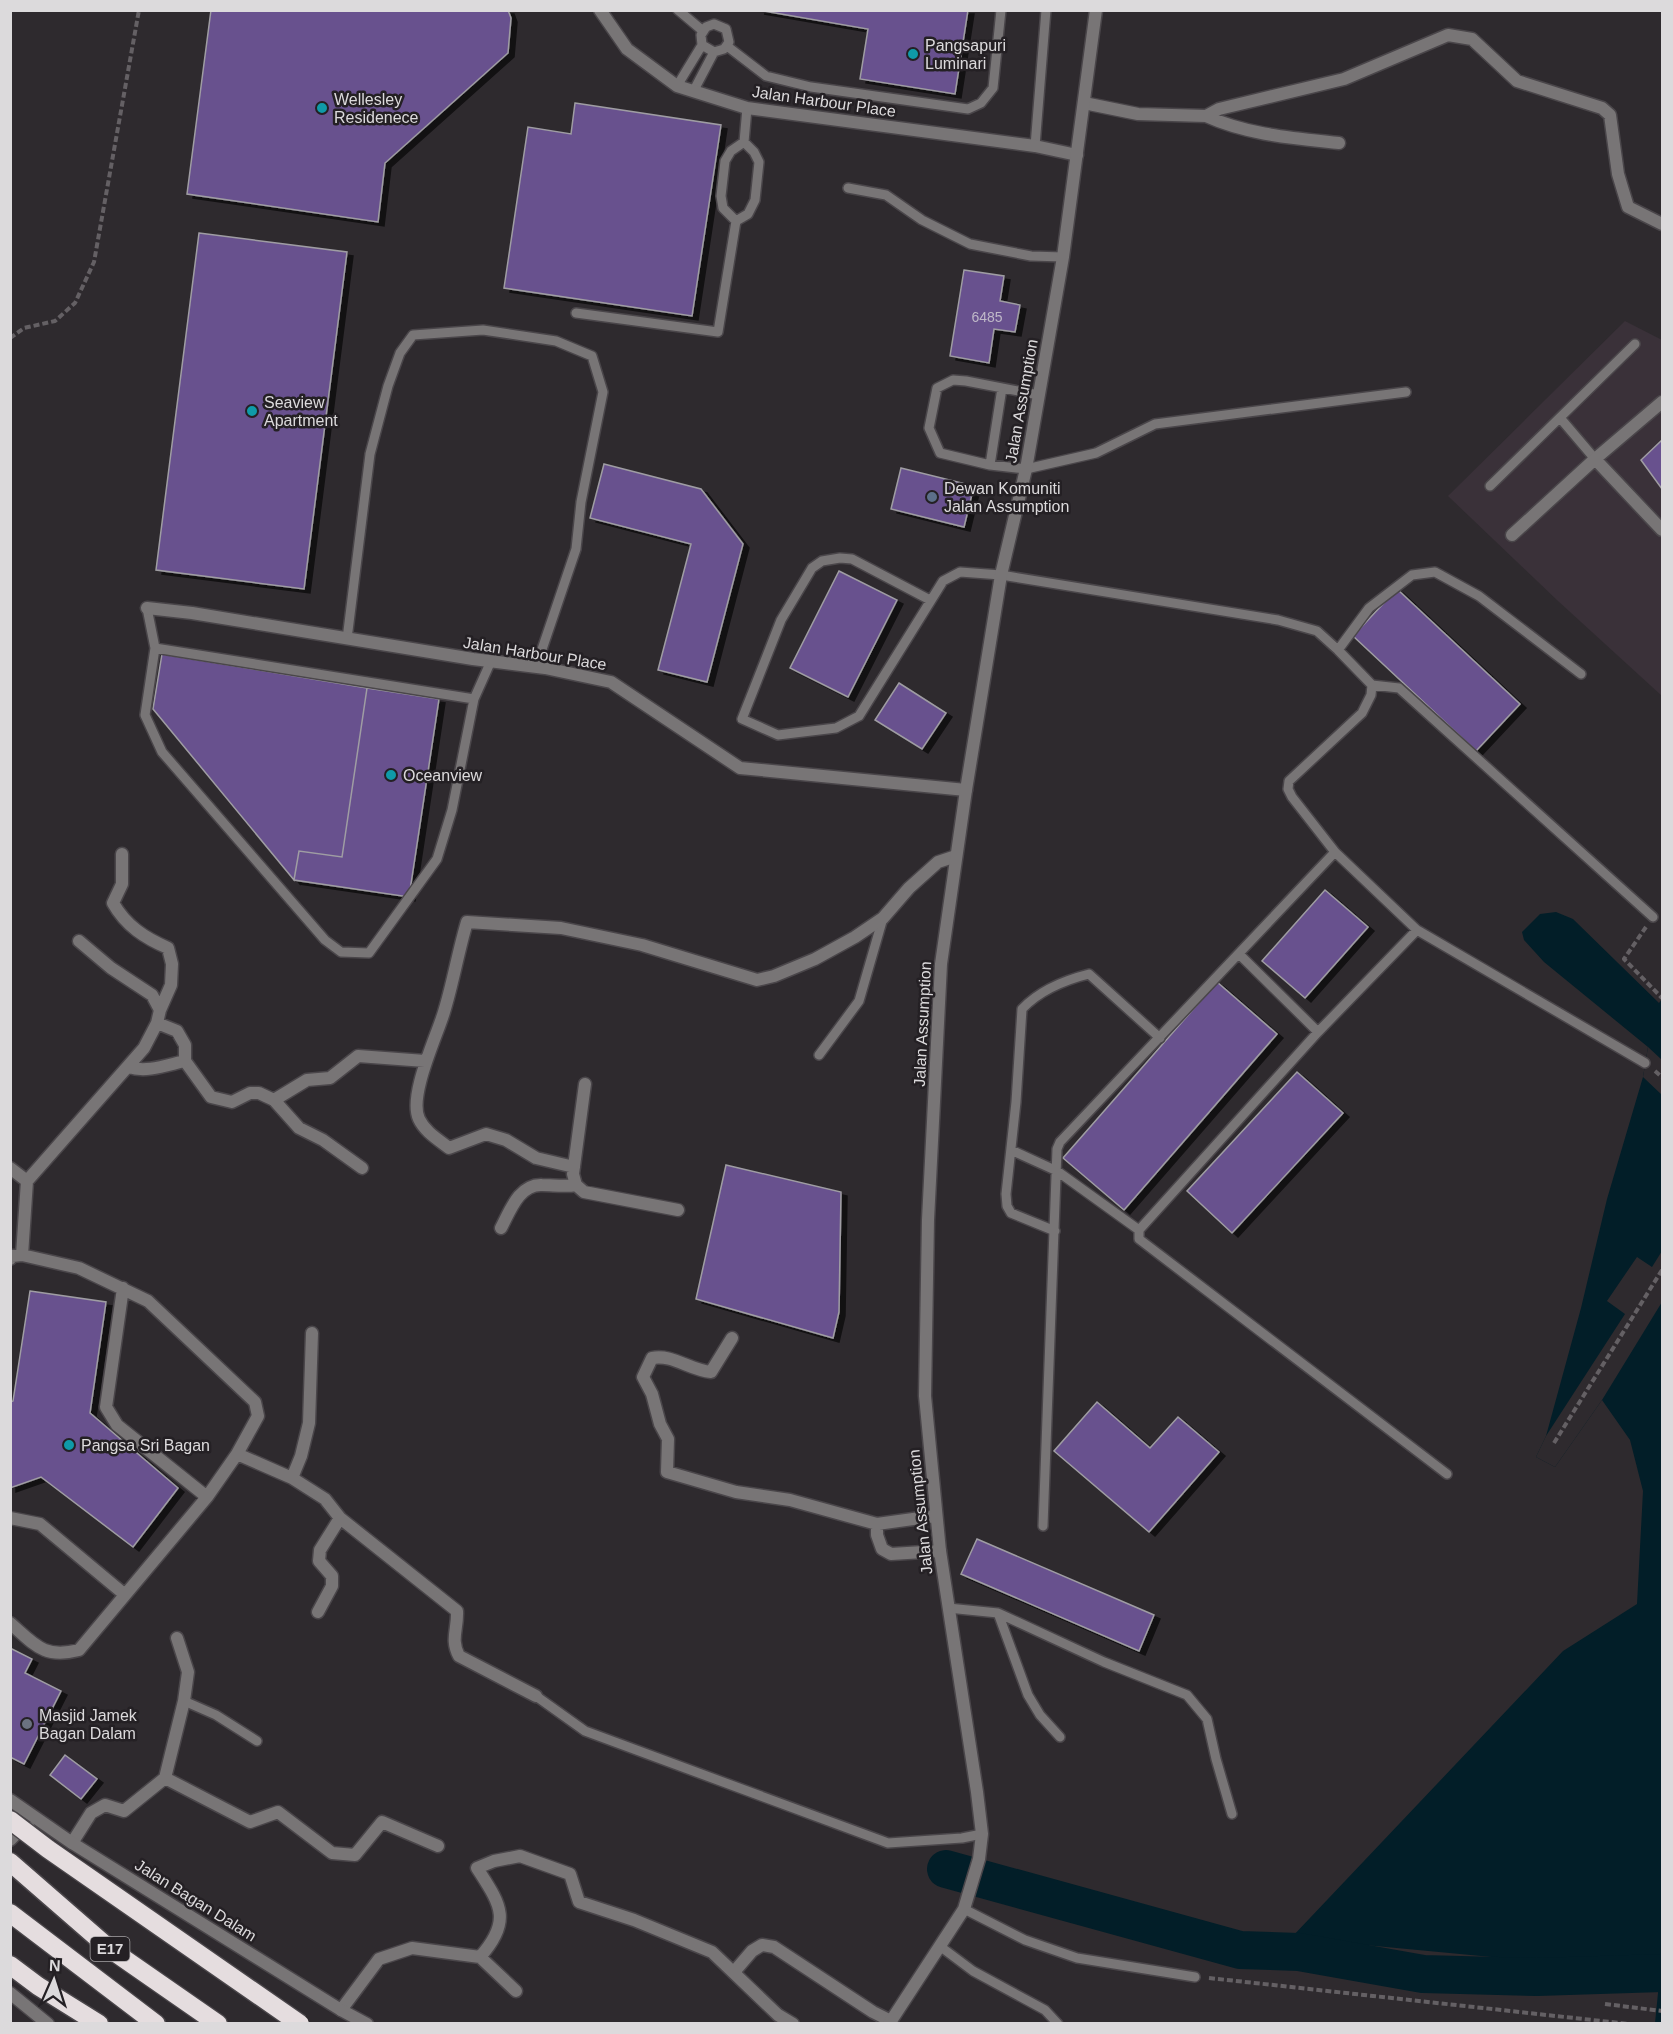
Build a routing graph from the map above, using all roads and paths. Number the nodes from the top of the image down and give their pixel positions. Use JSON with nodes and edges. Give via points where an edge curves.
{"nodes":[{"id":1,"x":139,"y":10,"type":"edge"},
{"id":2,"x":600,"y":10,"type":"edge"},
{"id":3,"x":678,"y":10,"type":"edge"},
{"id":4,"x":1001,"y":10,"type":"edge"},
{"id":5,"x":1046,"y":10,"type":"edge"},
{"id":6,"x":1096,"y":10,"type":"edge"},
{"id":7,"x":703,"y":31,"type":"junction"},
{"id":8,"x":702,"y":45,"type":"junction"},
{"id":9,"x":727,"y":46,"type":"junction"},
{"id":10,"x":714,"y":52,"type":"junction"},
{"id":11,"x":677,"y":86,"type":"junction"},
{"id":12,"x":694,"y":90,"type":"junction"},
{"id":13,"x":1084,"y":103,"type":"junction"},
{"id":14,"x":747,"y":108,"type":"junction"},
{"id":15,"x":1206,"y":116,"type":"junction"},
{"id":16,"x":744,"y":142,"type":"junction"},
{"id":17,"x":1339,"y":143,"type":"dead end"},
{"id":18,"x":1035,"y":146,"type":"junction"},
{"id":19,"x":1077,"y":155,"type":"junction"},
{"id":20,"x":848,"y":188,"type":"dead end"},
{"id":21,"x":735,"y":221,"type":"junction"},
{"id":22,"x":1662,"y":224,"type":"edge"},
{"id":23,"x":1063,"y":257,"type":"junction"},
{"id":24,"x":576,"y":312,"type":"dead end"},
{"id":25,"x":10,"y":339,"type":"edge"},
{"id":26,"x":1635,"y":344,"type":"dead end"},
{"id":27,"x":1002,"y":388,"type":"junction"},
{"id":28,"x":1406,"y":392,"type":"dead end"},
{"id":29,"x":1039,"y":395,"type":"junction"},
{"id":30,"x":1662,"y":402,"type":"edge"},
{"id":31,"x":1561,"y":418,"type":"junction"},
{"id":32,"x":1595,"y":459,"type":"junction"},
{"id":33,"x":990,"y":465,"type":"junction"},
{"id":34,"x":1026,"y":469,"type":"junction"},
{"id":35,"x":1490,"y":486,"type":"dead end"},
{"id":36,"x":1662,"y":531,"type":"edge"},
{"id":37,"x":1512,"y":535,"type":"dead end"},
{"id":38,"x":1001,"y":575,"type":"junction"},
{"id":39,"x":930,"y":600,"type":"junction"},
{"id":40,"x":147,"y":608,"type":"joint"},
{"id":41,"x":347,"y":639,"type":"junction"},
{"id":42,"x":155,"y":648,"type":"junction"},
{"id":43,"x":1338,"y":650,"type":"junction"},
{"id":44,"x":490,"y":662,"type":"junction"},
{"id":45,"x":536,"y":667,"type":"junction"},
{"id":46,"x":1581,"y":674,"type":"dead end"},
{"id":47,"x":1372,"y":685,"type":"junction"},
{"id":48,"x":474,"y":699,"type":"junction"},
{"id":49,"x":966,"y":790,"type":"junction"},
{"id":50,"x":1335,"y":852,"type":"junction"},
{"id":51,"x":122,"y":854,"type":"dead end"},
{"id":52,"x":956,"y":856,"type":"junction"},
{"id":53,"x":1653,"y":917,"type":"joint"},
{"id":54,"x":884,"y":918,"type":"junction"},
{"id":55,"x":1417,"y":930,"type":"junction"},
{"id":56,"x":79,"y":940,"type":"dead end"},
{"id":57,"x":1239,"y":954,"type":"junction"},
{"id":58,"x":1662,"y":998,"type":"edge"},
{"id":59,"x":160,"y":1010,"type":"junction"},
{"id":60,"x":157,"y":1023,"type":"junction"},
{"id":61,"x":1318,"y":1032,"type":"junction"},
{"id":62,"x":1160,"y":1038,"type":"junction"},
{"id":63,"x":819,"y":1054,"type":"dead end"},
{"id":64,"x":184,"y":1061,"type":"junction"},
{"id":65,"x":424,"y":1061,"type":"junction"},
{"id":66,"x":1645,"y":1064,"type":"dead end"},
{"id":67,"x":129,"y":1067,"type":"junction"},
{"id":68,"x":585,"y":1084,"type":"dead end"},
{"id":69,"x":274,"y":1100,"type":"junction"},
{"id":70,"x":1011,"y":1150,"type":"junction"},
{"id":71,"x":574,"y":1167,"type":"junction"},
{"id":72,"x":10,"y":1168,"type":"edge"},
{"id":73,"x":362,"y":1168,"type":"dead end"},
{"id":74,"x":1057,"y":1171,"type":"junction"},
{"id":75,"x":27,"y":1181,"type":"junction"},
{"id":76,"x":576,"y":1185,"type":"junction"},
{"id":77,"x":678,"y":1210,"type":"dead end"},
{"id":78,"x":501,"y":1228,"type":"dead end"},
{"id":79,"x":1139,"y":1230,"type":"junction"},
{"id":80,"x":1055,"y":1231,"type":"junction"},
{"id":81,"x":16,"y":1257,"type":"edge"},
{"id":82,"x":1662,"y":1270,"type":"edge"},
{"id":83,"x":123,"y":1288,"type":"junction"},
{"id":84,"x":312,"y":1333,"type":"dead end"},
{"id":85,"x":732,"y":1338,"type":"dead end"},
{"id":86,"x":1554,"y":1443,"type":"dead end"},
{"id":87,"x":237,"y":1454,"type":"junction"},
{"id":88,"x":1447,"y":1474,"type":"dead end"},
{"id":89,"x":292,"y":1478,"type":"junction"},
{"id":90,"x":207,"y":1497,"type":"junction"},
{"id":91,"x":935,"y":1516,"type":"junction"},
{"id":92,"x":10,"y":1518,"type":"edge"},
{"id":93,"x":340,"y":1518,"type":"junction"},
{"id":94,"x":877,"y":1524,"type":"junction"},
{"id":95,"x":1043,"y":1526,"type":"dead end"},
{"id":96,"x":940,"y":1551,"type":"junction"},
{"id":97,"x":124,"y":1594,"type":"junction"},
{"id":98,"x":948,"y":1608,"type":"junction"},
{"id":99,"x":318,"y":1612,"type":"dead end"},
{"id":100,"x":998,"y":1613,"type":"junction"},
{"id":101,"x":10,"y":1623,"type":"edge"},
{"id":102,"x":177,"y":1638,"type":"dead end"},
{"id":103,"x":536,"y":1696,"type":"joint"},
{"id":104,"x":184,"y":1701,"type":"junction"},
{"id":105,"x":1060,"y":1737,"type":"dead end"},
{"id":106,"x":257,"y":1741,"type":"dead end"},
{"id":107,"x":165,"y":1778,"type":"junction"},
{"id":108,"x":10,"y":1800,"type":"edge"},
{"id":109,"x":1232,"y":1814,"type":"dead end"},
{"id":110,"x":10,"y":1820,"type":"edge"},
{"id":111,"x":54,"y":1831,"type":"junction"},
{"id":112,"x":982,"y":1834,"type":"junction"},
{"id":113,"x":10,"y":1840,"type":"edge"},
{"id":114,"x":72,"y":1843,"type":"junction"},
{"id":115,"x":438,"y":1846,"type":"dead end"},
{"id":116,"x":10,"y":1862,"type":"edge"},
{"id":117,"x":964,"y":1909,"type":"junction"},
{"id":118,"x":10,"y":1913,"type":"edge"},
{"id":119,"x":941,"y":1947,"type":"junction"},
{"id":120,"x":480,"y":1957,"type":"junction"},
{"id":121,"x":10,"y":1965,"type":"edge"},
{"id":122,"x":734,"y":1972,"type":"junction"},
{"id":123,"x":1195,"y":1977,"type":"joint"},
{"id":124,"x":516,"y":1991,"type":"dead end"},
{"id":125,"x":14,"y":1997,"type":"edge"},
{"id":126,"x":1605,"y":2004,"type":"dead end"},
{"id":127,"x":341,"y":2010,"type":"junction"},
{"id":128,"x":1662,"y":2011,"type":"edge"},
{"id":129,"x":890,"y":2022,"type":"edge"},
{"id":130,"x":48,"y":2024,"type":"edge"},
{"id":131,"x":99,"y":2024,"type":"edge"},
{"id":132,"x":156,"y":2024,"type":"edge"},
{"id":133,"x":218,"y":2024,"type":"edge"},
{"id":134,"x":300,"y":2024,"type":"edge"},
{"id":135,"x":367,"y":2024,"type":"edge"},
{"id":136,"x":793,"y":2024,"type":"edge"},
{"id":137,"x":1058,"y":2024,"type":"edge"},
{"id":138,"x":1629,"y":2024,"type":"edge"}],
"edges":[{"from":1,"to":25,"type":"path","via":[[94,262],[75,303],[55,321],[24,328]]},
{"from":2,"to":11,"type":"street","name":"Jalan Harbour Place","via":[[627,48]]},
{"from":3,"to":7,"type":"lane"},
{"from":4,"to":9,"type":"lane","via":[[993,88],[981,103],[968,109],[811,87],[766,76]]},
{"from":5,"to":18,"type":"lane"},
{"from":6,"to":13,"type":"street","name":"Jalan Assumption"},
{"from":7,"to":8,"type":"lane"},
{"from":7,"to":9,"type":"lane","via":[[710,25],[723,26],[729,33]]},
{"from":8,"to":10,"type":"lane"},
{"from":8,"to":11,"type":"lane"},
{"from":9,"to":10,"type":"lane"},
{"from":10,"to":12,"type":"lane"},
{"from":11,"to":12,"type":"street","name":"Jalan Harbour Place"},
{"from":12,"to":14,"type":"street","name":"Jalan Harbour Place"},
{"from":13,"to":15,"type":"street","via":[[1138,114]]},
{"from":13,"to":19,"type":"street","name":"Jalan Assumption"},
{"from":14,"to":16,"type":"lane"},
{"from":14,"to":18,"type":"street","name":"Jalan Harbour Place"},
{"from":15,"to":17,"type":"street","via":[[1261,134]]},
{"from":15,"to":22,"type":"street","via":[[1219,109],[1344,79],[1448,35],[1472,39],[1517,81],[1602,108],[1610,115],[1617,174],[1628,207]]},
{"from":16,"to":21,"type":"lane","via":[[725,161],[722,184],[723,208]]},
{"from":16,"to":21,"type":"lane","via":[[759,162],[755,201],[748,214]]},
{"from":18,"to":19,"type":"street","name":"Jalan Harbour Place"},
{"from":19,"to":23,"type":"street","name":"Jalan Assumption"},
{"from":20,"to":23,"type":"lane","via":[[886,195],[922,220],[970,244],[1031,256]]},
{"from":21,"to":24,"type":"lane","via":[[718,332]]},
{"from":23,"to":29,"type":"street","name":"Jalan Assumption"},
{"from":26,"to":31,"type":"lane"},
{"from":27,"to":29,"type":"lane"},
{"from":27,"to":33,"type":"lane"},
{"from":27,"to":33,"type":"lane","via":[[953,380],[937,388],[929,428],[940,453]]},
{"from":28,"to":34,"type":"lane","via":[[1155,424],[1096,453]]},
{"from":29,"to":34,"type":"street","name":"Jalan Assumption"},
{"from":30,"to":32,"type":"street"},
{"from":31,"to":32,"type":"lane"},
{"from":31,"to":35,"type":"lane"},
{"from":32,"to":36,"type":"street"},
{"from":32,"to":37,"type":"street"},
{"from":33,"to":34,"type":"lane"},
{"from":34,"to":38,"type":"street","name":"Jalan Assumption"},
{"from":38,"to":39,"type":"lane","via":[[960,572],[943,581]]},
{"from":38,"to":43,"type":"lane","via":[[1278,620],[1317,631]]},
{"from":38,"to":49,"type":"street","name":"Jalan Assumption"},
{"from":39,"to":39,"type":"lane","via":[[858,716],[836,728],[778,735],[742,719],[781,620],[812,568],[822,561],[852,559]]},
{"from":40,"to":41,"type":"street","name":"Jalan Harbour Place"},
{"from":40,"to":42,"type":"lane"},
{"from":41,"to":44,"type":"street","name":"Jalan Harbour Place"},
{"from":41,"to":45,"type":"lane","via":[[370,454],[400,353],[413,335],[483,330],[525,336],[556,341],[592,356],[603,392],[581,502],[576,549]]},
{"from":42,"to":48,"type":"lane"},
{"from":42,"to":48,"type":"lane","via":[[146,715],[162,752],[325,940],[341,952],[369,953],[437,859],[452,810]]},
{"from":43,"to":46,"type":"lane","via":[[1369,608],[1412,575],[1435,572],[1479,596]]},
{"from":43,"to":47,"type":"lane"},
{"from":44,"to":45,"type":"street","name":"Jalan Harbour Place"},
{"from":44,"to":48,"type":"lane"},
{"from":45,"to":49,"type":"street","name":"Jalan Harbour Place","via":[[611,682],[740,768]]},
{"from":47,"to":50,"type":"lane","via":[[1362,712],[1289,781],[1292,797]]},
{"from":47,"to":53,"type":"lane","via":[[1399,688]]},
{"from":49,"to":52,"type":"street","name":"Jalan Assumption"},
{"from":50,"to":55,"type":"lane"},
{"from":50,"to":57,"type":"lane"},
{"from":51,"to":59,"type":"street","via":[[122,884],[113,903],[144,937],[168,948],[172,964],[171,985]]},
{"from":52,"to":54,"type":"street","via":[[938,862]]},
{"from":52,"to":91,"type":"street","name":"Jalan Assumption","via":[[941,964],[928,1220],[924,1396]]},
{"from":53,"to":58,"type":"path","via":[[1624,959]]},
{"from":54,"to":63,"type":"lane","via":[[859,1002]]},
{"from":54,"to":65,"type":"street","via":[[815,959],[757,980],[642,945],[561,928],[467,922],[444,1012]]},
{"from":55,"to":61,"type":"lane"},
{"from":55,"to":66,"type":"lane"},
{"from":56,"to":59,"type":"street","via":[[111,968],[152,995]]},
{"from":57,"to":61,"type":"lane"},
{"from":57,"to":62,"type":"lane"},
{"from":59,"to":60,"type":"street"},
{"from":60,"to":64,"type":"street","via":[[177,1031],[185,1046]]},
{"from":60,"to":67,"type":"street"},
{"from":61,"to":79,"type":"lane"},
{"from":62,"to":70,"type":"lane","via":[[1089,974],[1030,1000],[1023,1009]]},
{"from":62,"to":74,"type":"lane","via":[[1060,1142]]},
{"from":64,"to":67,"type":"street","via":[[147,1069]]},
{"from":64,"to":69,"type":"street","via":[[211,1097],[232,1102],[259,1093]]},
{"from":65,"to":69,"type":"street","via":[[358,1056],[330,1078],[307,1080]]},
{"from":65,"to":71,"type":"street","via":[[418,1119],[449,1148],[486,1134],[506,1140],[536,1158]]},
{"from":67,"to":75,"type":"street"},
{"from":68,"to":71,"type":"street"},
{"from":69,"to":73,"type":"street","via":[[299,1128]]},
{"from":70,"to":74,"type":"lane"},
{"from":70,"to":80,"type":"lane","via":[[1007,1206],[1011,1213]]},
{"from":71,"to":76,"type":"street"},
{"from":72,"to":75,"type":"street"},
{"from":74,"to":79,"type":"lane"},
{"from":74,"to":80,"type":"lane"},
{"from":75,"to":81,"type":"street"},
{"from":76,"to":77,"type":"street","via":[[584,1192]]},
{"from":76,"to":78,"type":"street","via":[[528,1187]]},
{"from":79,"to":88,"type":"lane","via":[[1139,1239]]},
{"from":80,"to":95,"type":"lane"},
{"from":81,"to":83,"type":"street","via":[[79,1268]]},
{"from":82,"to":86,"type":"path"},
{"from":83,"to":87,"type":"street","via":[[148,1301],[255,1402],[258,1416]]},
{"from":83,"to":90,"type":"street","via":[[106,1407],[117,1425]]},
{"from":84,"to":89,"type":"street","via":[[309,1423]]},
{"from":85,"to":94,"type":"street","via":[[711,1372],[664,1356],[652,1358],[647,1367],[643,1377],[668,1439],[667,1472]]},
{"from":87,"to":89,"type":"street"},
{"from":87,"to":90,"type":"street"},
{"from":89,"to":93,"type":"street","via":[[325,1499]]},
{"from":90,"to":97,"type":"street"},
{"from":91,"to":94,"type":"street"},
{"from":91,"to":96,"type":"street","name":"Jalan Assumption"},
{"from":92,"to":97,"type":"street","via":[[40,1524]]},
{"from":93,"to":99,"type":"street","via":[[320,1550],[319,1561],[332,1576],[332,1586]]},
{"from":93,"to":103,"type":"street","via":[[457,1611],[453,1644],[459,1656]]},
{"from":94,"to":96,"type":"street","via":[[882,1549],[891,1554]]},
{"from":96,"to":98,"type":"street","name":"Jalan Assumption"},
{"from":97,"to":101,"type":"street","via":[[79,1650],[62,1654],[40,1649]]},
{"from":98,"to":100,"type":"lane"},
{"from":98,"to":112,"type":"street","name":"Jalan Assumption"},
{"from":100,"to":105,"type":"lane","via":[[1028,1695]]},
{"from":100,"to":109,"type":"lane","via":[[1187,1695],[1206,1719]]},
{"from":102,"to":104,"type":"street","via":[[188,1672]]},
{"from":103,"to":112,"type":"lane","via":[[585,1731],[888,1843]]},
{"from":104,"to":106,"type":"lane","via":[[216,1715]]},
{"from":104,"to":107,"type":"street"},
{"from":107,"to":114,"type":"street","via":[[124,1811],[105,1805],[91,1813]]},
{"from":107,"to":115,"type":"street","via":[[250,1822],[278,1812],[332,1854],[355,1855],[382,1822]]},
{"from":108,"to":111,"type":"street","name":"Jalan Bagan Dalam"},
{"from":110,"to":134,"type":"highway","bridge":true},
{"from":111,"to":113,"type":"street","via":[[25,1828]]},
{"from":111,"to":114,"type":"street","name":"Jalan Bagan Dalam"},
{"from":112,"to":117,"type":"street","name":"Jalan Assumption","via":[[979,1860]]},
{"from":114,"to":127,"type":"street","name":"Jalan Bagan Dalam"},
{"from":116,"to":133,"type":"highway","number":"E17","via":[[110,1949]]},
{"from":117,"to":119,"type":"street","name":"Jalan Assumption"},
{"from":117,"to":123,"type":"lane","via":[[1025,1940],[1077,1958]]},
{"from":118,"to":132,"type":"highway","number":"E17"},
{"from":119,"to":129,"type":"street","name":"Jalan Assumption"},
{"from":119,"to":137,"type":"lane","via":[[973,1971],[1045,2010]]},
{"from":120,"to":122,"type":"street","via":[[493,1943],[499,1924],[499,1903],[477,1868],[520,1856],[570,1874],[579,1902],[712,1952]]},
{"from":120,"to":124,"type":"street"},
{"from":120,"to":127,"type":"street","via":[[412,1948],[379,1959]]},
{"from":121,"to":131,"type":"highway"},
{"from":122,"to":129,"type":"street","via":[[752,1951],[762,1945],[774,1947]]},
{"from":122,"to":136,"type":"street","via":[[778,2015]]},
{"from":123,"to":138,"type":"path"},
{"from":125,"to":130,"type":"street"},
{"from":126,"to":128,"type":"path"},
{"from":127,"to":135,"type":"street","name":"Jalan Bagan Dalam"}]}
